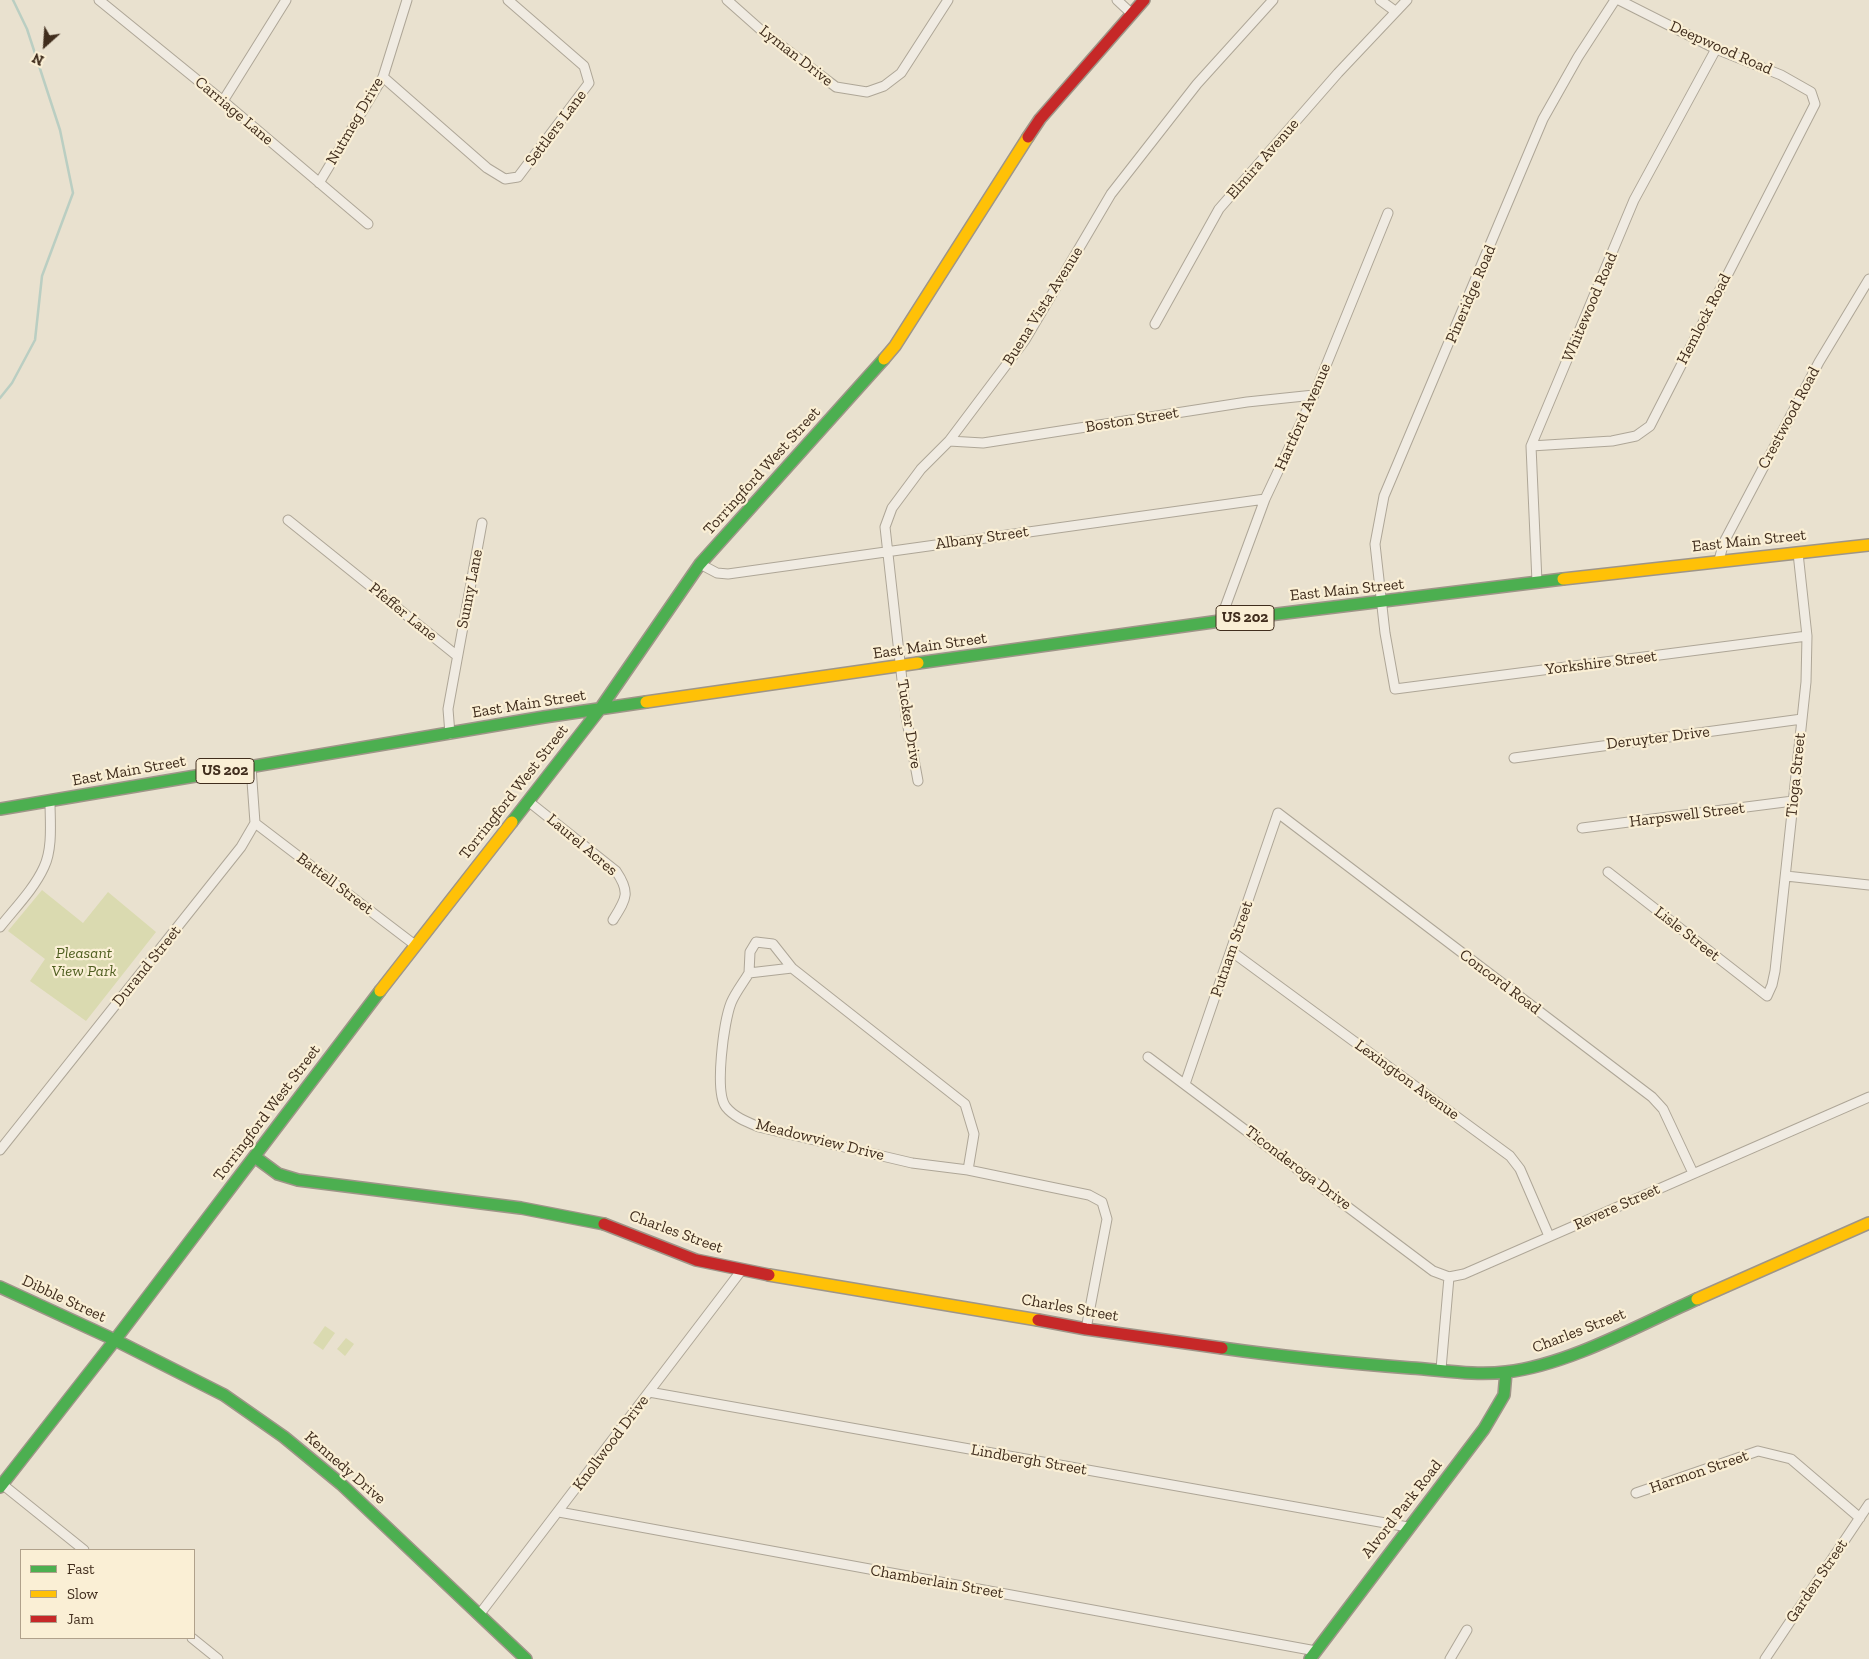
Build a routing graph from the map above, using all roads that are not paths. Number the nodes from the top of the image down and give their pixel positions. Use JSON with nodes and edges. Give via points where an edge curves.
{"nodes":[{"id":1,"x":99,"y":0,"type":"edge"},
{"id":2,"x":286,"y":0,"type":"edge"},
{"id":3,"x":407,"y":0,"type":"edge"},
{"id":4,"x":508,"y":0,"type":"edge"},
{"id":5,"x":727,"y":0,"type":"edge"},
{"id":6,"x":948,"y":0,"type":"edge"},
{"id":7,"x":1116,"y":0,"type":"edge"},
{"id":8,"x":1144,"y":0,"type":"edge"},
{"id":9,"x":1272,"y":0,"type":"edge"},
{"id":10,"x":1380,"y":0,"type":"edge"},
{"id":11,"x":1406,"y":0,"type":"edge"},
{"id":12,"x":1615,"y":0,"type":"edge"},
{"id":13,"x":1619,"y":0,"type":"edge"},
{"id":14,"x":1396,"y":11,"type":"junction"},
{"id":15,"x":1132,"y":14,"type":"junction"},
{"id":16,"x":1716,"y":49,"type":"junction"},
{"id":17,"x":382,"y":77,"type":"junction"},
{"id":18,"x":223,"y":101,"type":"junction"},
{"id":19,"x":1815,"y":104,"type":"joint"},
{"id":20,"x":319,"y":182,"type":"junction"},
{"id":21,"x":1388,"y":213,"type":"dead end"},
{"id":22,"x":368,"y":224,"type":"dead end"},
{"id":23,"x":1869,"y":279,"type":"edge"},
{"id":24,"x":1155,"y":324,"type":"dead end"},
{"id":25,"x":1314,"y":395,"type":"junction"},
{"id":26,"x":949,"y":441,"type":"junction"},
{"id":27,"x":1531,"y":446,"type":"junction"},
{"id":28,"x":1266,"y":499,"type":"junction"},
{"id":29,"x":288,"y":520,"type":"dead end"},
{"id":30,"x":482,"y":523,"type":"dead end"},
{"id":31,"x":1869,"y":545,"type":"edge"},
{"id":32,"x":889,"y":551,"type":"junction"},
{"id":33,"x":1798,"y":553,"type":"junction"},
{"id":34,"x":1719,"y":560,"type":"junction"},
{"id":35,"x":700,"y":564,"type":"junction"},
{"id":36,"x":1537,"y":582,"type":"junction"},
{"id":37,"x":1381,"y":603,"type":"junction"},
{"id":38,"x":1220,"y":621,"type":"junction"},
{"id":39,"x":1807,"y":636,"type":"junction"},
{"id":40,"x":456,"y":655,"type":"junction"},
{"id":41,"x":900,"y":668,"type":"junction"},
{"id":42,"x":600,"y":709,"type":"junction"},
{"id":43,"x":1802,"y":719,"type":"junction"},
{"id":44,"x":450,"y":734,"type":"junction"},
{"id":45,"x":1514,"y":758,"type":"dead end"},
{"id":46,"x":251,"y":766,"type":"junction"},
{"id":47,"x":918,"y":781,"type":"dead end"},
{"id":48,"x":50,"y":801,"type":"junction"},
{"id":49,"x":528,"y":801,"type":"junction"},
{"id":50,"x":1792,"y":801,"type":"junction"},
{"id":51,"x":0,"y":809,"type":"edge"},
{"id":52,"x":1278,"y":814,"type":"joint"},
{"id":53,"x":255,"y":823,"type":"junction"},
{"id":54,"x":1582,"y":828,"type":"dead end"},
{"id":55,"x":1608,"y":872,"type":"dead end"},
{"id":56,"x":1786,"y":876,"type":"junction"},
{"id":57,"x":1869,"y":885,"type":"edge"},
{"id":58,"x":613,"y":920,"type":"dead end"},
{"id":59,"x":0,"y":927,"type":"edge"},
{"id":60,"x":415,"y":945,"type":"junction"},
{"id":61,"x":1231,"y":951,"type":"junction"},
{"id":62,"x":792,"y":968,"type":"junction"},
{"id":63,"x":748,"y":973,"type":"junction"},
{"id":64,"x":1767,"y":996,"type":"joint"},
{"id":65,"x":1148,"y":1057,"type":"dead end"},
{"id":66,"x":1185,"y":1084,"type":"junction"},
{"id":67,"x":1869,"y":1097,"type":"edge"},
{"id":68,"x":0,"y":1150,"type":"edge"},
{"id":69,"x":255,"y":1157,"type":"junction"},
{"id":70,"x":968,"y":1170,"type":"junction"},
{"id":71,"x":1693,"y":1173,"type":"junction"},
{"id":72,"x":1869,"y":1223,"type":"edge"},
{"id":73,"x":1549,"y":1236,"type":"junction"},
{"id":74,"x":741,"y":1271,"type":"junction"},
{"id":75,"x":1449,"y":1277,"type":"junction"},
{"id":76,"x":0,"y":1287,"type":"edge"},
{"id":77,"x":1086,"y":1329,"type":"junction"},
{"id":78,"x":115,"y":1340,"type":"junction"},
{"id":79,"x":1441,"y":1369,"type":"junction"},
{"id":80,"x":1506,"y":1372,"type":"junction"},
{"id":81,"x":649,"y":1392,"type":"junction"},
{"id":82,"x":1,"y":1486,"type":"edge"},
{"id":83,"x":1636,"y":1493,"type":"dead end"},
{"id":84,"x":1869,"y":1504,"type":"edge"},
{"id":85,"x":560,"y":1512,"type":"junction"},
{"id":86,"x":1860,"y":1518,"type":"junction"},
{"id":87,"x":1408,"y":1527,"type":"junction"},
{"id":88,"x":83,"y":1549,"type":"edge"},
{"id":89,"x":479,"y":1615,"type":"junction"},
{"id":90,"x":1467,"y":1630,"type":"dead end"},
{"id":91,"x":193,"y":1639,"type":"edge"},
{"id":92,"x":1313,"y":1655,"type":"edge"},
{"id":93,"x":218,"y":1659,"type":"edge"},
{"id":94,"x":526,"y":1659,"type":"edge"},
{"id":95,"x":1450,"y":1659,"type":"edge"},
{"id":96,"x":1765,"y":1659,"type":"edge"}],
"edges":[{"from":1,"to":18,"type":"street","name":"Carriage Lane"},
{"from":2,"to":18,"type":"street"},
{"from":3,"to":17,"type":"street","name":"Nutmeg Drive"},
{"from":4,"to":17,"type":"street","name":"Settlers Lane","via":[[584,66],[589,84],[518,177],[506,179],[487,168]]},
{"from":5,"to":6,"type":"street","name":"Lyman Drive","via":[[836,87],[867,92],[884,86],[901,73]]},
{"from":7,"to":15,"type":"street"},
{"from":8,"to":15,"type":"main road","name":"Torringford West Street"},
{"from":9,"to":26,"type":"street","name":"Buena Vista Avenue","via":[[1197,84],[1111,194],[1025,340]]},
{"from":10,"to":14,"type":"street"},
{"from":11,"to":14,"type":"street","name":"Elmira Avenue"},
{"from":12,"to":37,"type":"street","name":"Pineridge Road","via":[[1543,119],[1384,496],[1375,544]]},
{"from":13,"to":16,"type":"street","name":"Deepwood Road"},
{"from":14,"to":24,"type":"street","name":"Elmira Avenue","via":[[1219,209]]},
{"from":15,"to":35,"type":"main road","name":"Torringford West Street","via":[[1040,119],[895,346]]},
{"from":16,"to":19,"type":"street","name":"Deepwood Road","via":[[1780,75],[1811,92]]},
{"from":16,"to":27,"type":"street","name":"Whitewood Road","via":[[1634,200]]},
{"from":17,"to":20,"type":"street","name":"Nutmeg Drive"},
{"from":18,"to":20,"type":"street","name":"Carriage Lane"},
{"from":19,"to":27,"type":"street","name":"Hemlock Road","via":[[1650,426],[1636,436],[1620,439]]},
{"from":20,"to":22,"type":"street","name":"Carriage Lane"},
{"from":21,"to":25,"type":"street","name":"Hartford Avenue"},
{"from":23,"to":34,"type":"street","name":"Crestwood Road","via":[[1819,362],[1724,542]]},
{"from":25,"to":26,"type":"street","name":"Boston Street","via":[[1247,402],[983,443]]},
{"from":25,"to":28,"type":"street","name":"Hartford Avenue"},
{"from":26,"to":32,"type":"street","name":"Buena Vista Avenue","via":[[921,469],[892,508],[885,527]]},
{"from":27,"to":36,"type":"street","name":"Whitewood Road"},
{"from":28,"to":32,"type":"street","name":"Albany Street"},
{"from":28,"to":38,"type":"street","name":"Hartford Avenue"},
{"from":29,"to":40,"type":"street","name":"Pfeffer Lane"},
{"from":30,"to":40,"type":"street","name":"Sunny Lane"},
{"from":31,"to":33,"type":"main road","name":"East Main Street","number":"US 202"},
{"from":32,"to":35,"type":"street","name":"Albany Street","via":[[728,574],[717,573]]},
{"from":32,"to":41,"type":"street","name":"Buena Vista Avenue"},
{"from":33,"to":34,"type":"main road","name":"East Main Street","number":"US 202"},
{"from":33,"to":39,"type":"street","name":"Tioga Street"},
{"from":34,"to":36,"type":"main road","name":"East Main Street","number":"US 202"},
{"from":35,"to":42,"type":"main road","name":"Torringford West Street"},
{"from":36,"to":37,"type":"main road","name":"East Main Street","number":"US 202"},
{"from":37,"to":38,"type":"main road","name":"East Main Street","number":"US 202"},
{"from":37,"to":39,"type":"street","name":"Yorkshire Street","via":[[1395,689]]},
{"from":38,"to":41,"type":"main road","name":"East Main Street","number":"US 202"},
{"from":39,"to":43,"type":"street","name":"Tioga Street"},
{"from":40,"to":44,"type":"street","via":[[448,709]]},
{"from":41,"to":42,"type":"main road","name":"East Main Street","number":"US 202"},
{"from":41,"to":47,"type":"street","name":"Tucker Drive"},
{"from":42,"to":44,"type":"main road","name":"East Main Street","number":"US 202"},
{"from":42,"to":49,"type":"main road","name":"Torringford West Street"},
{"from":43,"to":45,"type":"street","name":"Deruyter Drive"},
{"from":43,"to":50,"type":"street","name":"Tioga Street"},
{"from":44,"to":46,"type":"main road","name":"East Main Street","number":"US 202"},
{"from":46,"to":48,"type":"main road","name":"East Main Street","number":"US 202"},
{"from":46,"to":53,"type":"street"},
{"from":48,"to":51,"type":"main road","name":"East Main Street","number":"US 202"},
{"from":48,"to":59,"type":"street","via":[[49,846],[44,866]]},
{"from":49,"to":58,"type":"street","name":"Laurel Acres","via":[[616,871],[625,884],[626,899]]},
{"from":49,"to":60,"type":"main road","name":"Torringford West Street"},
{"from":50,"to":54,"type":"street","name":"Harpswell Street"},
{"from":50,"to":56,"type":"street","name":"Tioga Street"},
{"from":52,"to":61,"type":"street","name":"Putnam Street"},
{"from":52,"to":71,"type":"street","name":"Concord Road","via":[[1652,1097],[1663,1108]]},
{"from":53,"to":60,"type":"street","name":"Battell Street"},
{"from":53,"to":68,"type":"street","name":"Durand Street","via":[[241,847]]},
{"from":55,"to":64,"type":"street","name":"Lisle Street"},
{"from":56,"to":57,"type":"street"},
{"from":56,"to":64,"type":"street","name":"Tioga Street","via":[[1775,971]]},
{"from":60,"to":69,"type":"main road","name":"Torringford West Street"},
{"from":61,"to":66,"type":"street","name":"Putnam Street"},
{"from":61,"to":73,"type":"street","name":"Lexington Avenue","via":[[1510,1156],[1520,1169]]},
{"from":62,"to":63,"type":"street"},
{"from":62,"to":63,"type":"street","name":"Meadowview Drive","via":[[773,944],[756,942],[750,952]]},
{"from":62,"to":70,"type":"street","name":"Meadowview Drive","via":[[964,1104],[974,1134]]},
{"from":63,"to":70,"type":"street","name":"Meadowview Drive","via":[[731,1002],[723,1029],[721,1088],[725,1106],[739,1118],[759,1127],[912,1163]]},
{"from":65,"to":66,"type":"street","name":"Ticonderoga Drive"},
{"from":66,"to":75,"type":"street","name":"Ticonderoga Drive","via":[[1433,1271]]},
{"from":67,"to":71,"type":"street","name":"Revere Street"},
{"from":69,"to":74,"type":"main road","name":"Charles Street","via":[[278,1174],[298,1180],[521,1208],[594,1221],[696,1260]]},
{"from":69,"to":78,"type":"main road","name":"Torringford West Street"},
{"from":70,"to":77,"type":"street","name":"Meadowview Drive","via":[[1089,1195],[1102,1202],[1107,1219]]},
{"from":71,"to":73,"type":"street","name":"Revere Street"},
{"from":72,"to":80,"type":"main road","name":"Charles Street","via":[[1580,1351],[1544,1364]]},
{"from":73,"to":75,"type":"street","name":"Revere Street","via":[[1464,1274]]},
{"from":74,"to":77,"type":"main road","name":"Charles Street"},
{"from":74,"to":81,"type":"street","name":"Knollwood Drive"},
{"from":75,"to":79,"type":"street"},
{"from":76,"to":78,"type":"main road","name":"Dibble Street"},
{"from":77,"to":79,"type":"main road","name":"Charles Street","via":[[1243,1351]]},
{"from":78,"to":82,"type":"main road","name":"Torringford West Street"},
{"from":78,"to":89,"type":"main road","name":"Kennedy Drive","via":[[224,1395],[284,1437],[341,1484]]},
{"from":79,"to":80,"type":"main road","name":"Charles Street"},
{"from":80,"to":87,"type":"main road","name":"Alvord Park Road","via":[[1504,1395],[1484,1429]]},
{"from":81,"to":85,"type":"street","name":"Knollwood Drive"},
{"from":81,"to":87,"type":"street","name":"Lindbergh Street"},
{"from":82,"to":88,"type":"street"},
{"from":83,"to":86,"type":"street","name":"Harmon Street","via":[[1758,1452],[1791,1459]]},
{"from":84,"to":86,"type":"street","name":"Garden Street"},
{"from":85,"to":89,"type":"street","name":"Knollwood Drive"},
{"from":85,"to":92,"type":"street","name":"Chamberlain Street"},
{"from":86,"to":96,"type":"street","name":"Garden Street"},
{"from":87,"to":92,"type":"main road","name":"Alvord Park Road"},
{"from":89,"to":94,"type":"main road","name":"Kennedy Drive"},
{"from":90,"to":95,"type":"street"},
{"from":91,"to":93,"type":"street"}]}
